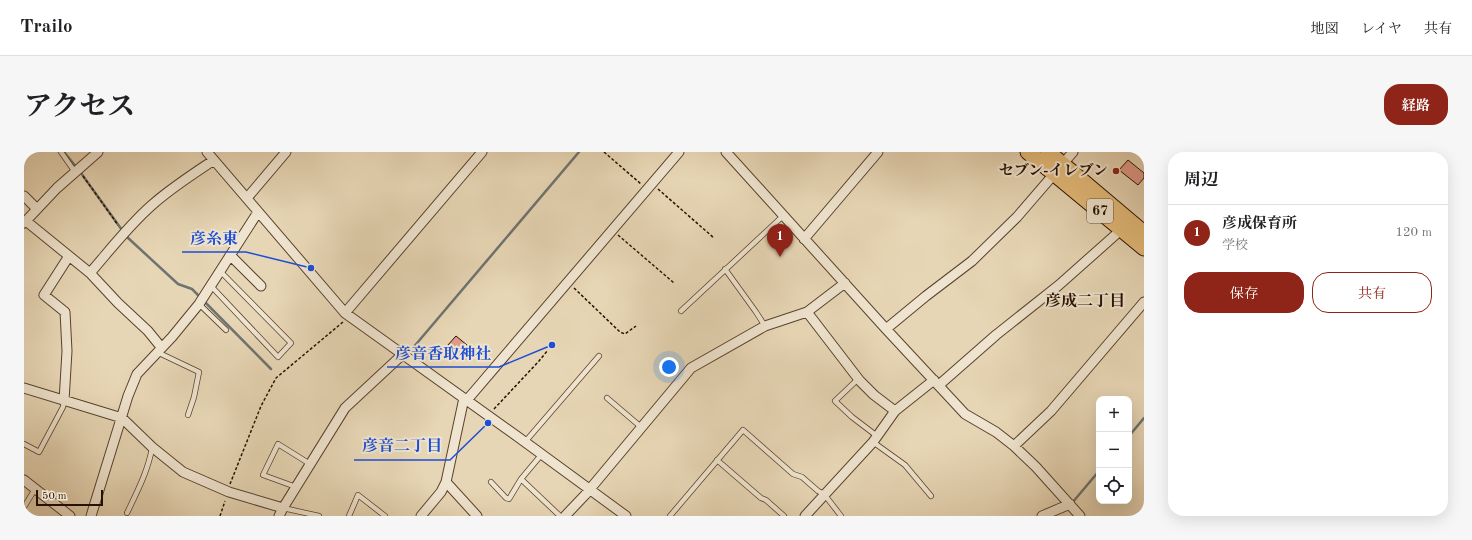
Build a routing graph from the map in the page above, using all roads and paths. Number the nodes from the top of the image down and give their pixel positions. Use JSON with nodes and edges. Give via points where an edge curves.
{"nodes":[{"id":1,"x":61,"y":152,"type":"edge"},
{"id":2,"x":98,"y":152,"type":"edge"},
{"id":3,"x":207,"y":152,"type":"edge"},
{"id":4,"x":286,"y":152,"type":"edge"},
{"id":5,"x":482,"y":152,"type":"edge"},
{"id":6,"x":604,"y":152,"type":"edge"},
{"id":7,"x":679,"y":152,"type":"edge"},
{"id":8,"x":726,"y":152,"type":"edge"},
{"id":9,"x":878,"y":152,"type":"edge"},
{"id":10,"x":1028,"y":152,"type":"edge"},
{"id":11,"x":1048,"y":152,"type":"edge"},
{"id":12,"x":1073,"y":152,"type":"edge"},
{"id":13,"x":214,"y":160,"type":"junction"},
{"id":14,"x":1059,"y":169,"type":"junction"},
{"id":15,"x":77,"y":171,"type":"junction"},
{"id":16,"x":650,"y":186,"type":"junction"},
{"id":17,"x":24,"y":196,"type":"edge"},
{"id":18,"x":246,"y":198,"type":"junction"},
{"id":19,"x":38,"y":209,"type":"junction"},
{"id":20,"x":258,"y":212,"type":"junction"},
{"id":21,"x":784,"y":215,"type":"junction"},
{"id":22,"x":25,"y":222,"type":"edge"},
{"id":23,"x":1122,"y":229,"type":"junction"},
{"id":24,"x":612,"y":230,"type":"junction"},
{"id":25,"x":124,"y":233,"type":"junction"},
{"id":26,"x":1144,"y":233,"type":"edge"},
{"id":27,"x":714,"y":238,"type":"dead end"},
{"id":28,"x":804,"y":239,"type":"junction"},
{"id":29,"x":1144,"y":248,"type":"edge"},
{"id":30,"x":230,"y":255,"type":"junction"},
{"id":31,"x":69,"y":256,"type":"junction"},
{"id":32,"x":726,"y":269,"type":"junction"},
{"id":33,"x":220,"y":271,"type":"junction"},
{"id":34,"x":90,"y":273,"type":"junction"},
{"id":35,"x":568,"y":282,"type":"junction"},
{"id":36,"x":674,"y":283,"type":"dead end"},
{"id":37,"x":845,"y":283,"type":"junction"},
{"id":38,"x":211,"y":286,"type":"junction"},
{"id":39,"x":262,"y":286,"type":"dead end"},
{"id":40,"x":1144,"y":302,"type":"edge"},
{"id":41,"x":199,"y":304,"type":"junction"},
{"id":42,"x":681,"y":311,"type":"dead end"},
{"id":43,"x":807,"y":312,"type":"junction"},
{"id":44,"x":344,"y":317,"type":"junction"},
{"id":45,"x":636,"y":326,"type":"dead end"},
{"id":46,"x":765,"y":326,"type":"junction"},
{"id":47,"x":886,"y":329,"type":"junction"},
{"id":48,"x":226,"y":330,"type":"dead end"},
{"id":49,"x":159,"y":350,"type":"junction"},
{"id":50,"x":548,"y":350,"type":"dead end"},
{"id":51,"x":402,"y":355,"type":"junction"},
{"id":52,"x":599,"y":356,"type":"dead end"},
{"id":53,"x":858,"y":379,"type":"junction"},
{"id":54,"x":936,"y":382,"type":"junction"},
{"id":55,"x":24,"y":388,"type":"edge"},
{"id":56,"x":607,"y":398,"type":"dead end"},
{"id":57,"x":466,"y":399,"type":"junction"},
{"id":58,"x":64,"y":401,"type":"junction"},
{"id":59,"x":894,"y":411,"type":"junction"},
{"id":60,"x":188,"y":415,"type":"dead end"},
{"id":61,"x":488,"y":415,"type":"junction"},
{"id":62,"x":122,"y":418,"type":"junction"},
{"id":63,"x":641,"y":427,"type":"junction"},
{"id":64,"x":875,"y":439,"type":"junction"},
{"id":65,"x":526,"y":442,"type":"junction"},
{"id":66,"x":24,"y":444,"type":"edge"},
{"id":67,"x":1014,"y":446,"type":"junction"},
{"id":68,"x":152,"y":448,"type":"junction"},
{"id":69,"x":542,"y":454,"type":"junction"},
{"id":70,"x":717,"y":460,"type":"junction"},
{"id":71,"x":310,"y":464,"type":"junction"},
{"id":72,"x":521,"y":479,"type":"junction"},
{"id":73,"x":24,"y":480,"type":"edge"},
{"id":74,"x":446,"y":482,"type":"junction"},
{"id":75,"x":491,"y":482,"type":"dead end"},
{"id":76,"x":296,"y":487,"type":"junction"},
{"id":77,"x":35,"y":489,"type":"junction"},
{"id":78,"x":590,"y":489,"type":"junction"},
{"id":79,"x":227,"y":492,"type":"junction"},
{"id":80,"x":824,"y":494,"type":"junction"},
{"id":81,"x":931,"y":496,"type":"dead end"},
{"id":82,"x":1070,"y":504,"type":"junction"},
{"id":83,"x":24,"y":507,"type":"edge"},
{"id":84,"x":281,"y":512,"type":"edge"},
{"id":85,"x":127,"y":513,"type":"dead end"},
{"id":86,"x":70,"y":516,"type":"edge"},
{"id":87,"x":90,"y":516,"type":"edge"},
{"id":88,"x":220,"y":516,"type":"edge"},
{"id":89,"x":319,"y":516,"type":"edge"},
{"id":90,"x":349,"y":516,"type":"edge"},
{"id":91,"x":385,"y":516,"type":"edge"},
{"id":92,"x":421,"y":516,"type":"edge"},
{"id":93,"x":477,"y":516,"type":"edge"},
{"id":94,"x":560,"y":516,"type":"edge"},
{"id":95,"x":565,"y":516,"type":"edge"},
{"id":96,"x":626,"y":516,"type":"edge"},
{"id":97,"x":670,"y":516,"type":"edge"},
{"id":98,"x":784,"y":516,"type":"edge"},
{"id":99,"x":805,"y":516,"type":"edge"},
{"id":100,"x":841,"y":516,"type":"edge"},
{"id":101,"x":1042,"y":516,"type":"edge"},
{"id":102,"x":1080,"y":516,"type":"edge"}],
"edges":[{"from":1,"to":15,"type":"lane"},
{"from":2,"to":15,"type":"street"},
{"from":3,"to":13,"type":"street"},
{"from":4,"to":18,"type":"street"},
{"from":5,"to":44,"type":"street"},
{"from":6,"to":16,"type":"path"},
{"from":7,"to":16,"type":"street"},
{"from":8,"to":21,"type":"street"},
{"from":9,"to":28,"type":"street"},
{"from":10,"to":14,"type":"main road","number":"67"},
{"from":11,"to":14,"type":"main road","number":"67"},
{"from":12,"to":14,"type":"street"},
{"from":13,"to":18,"type":"street"},
{"from":13,"to":25,"type":"street","via":[[182,181]]},
{"from":14,"to":23,"type":"main road","number":"67"},
{"from":14,"to":26,"type":"main road","number":"67"},
{"from":14,"to":47,"type":"street","via":[[1017,217],[972,261]]},
{"from":15,"to":19,"type":"street"},
{"from":15,"to":25,"type":"path"},
{"from":16,"to":24,"type":"street"},
{"from":16,"to":27,"type":"path"},
{"from":17,"to":19,"type":"street"},
{"from":18,"to":20,"type":"street"},
{"from":19,"to":22,"type":"street"},
{"from":20,"to":30,"type":"street"},
{"from":20,"to":44,"type":"street"},
{"from":21,"to":28,"type":"street"},
{"from":21,"to":32,"type":"lane"},
{"from":22,"to":31,"type":"street"},
{"from":23,"to":29,"type":"main road","number":"67"},
{"from":23,"to":54,"type":"street","via":[[1059,285]]},
{"from":24,"to":35,"type":"street"},
{"from":24,"to":36,"type":"path"},
{"from":25,"to":34,"type":"street"},
{"from":28,"to":37,"type":"street"},
{"from":30,"to":33,"type":"street"},
{"from":30,"to":39,"type":"street"},
{"from":31,"to":34,"type":"street"},
{"from":31,"to":58,"type":"street","via":[[44,295],[65,312],[67,352]]},
{"from":32,"to":42,"type":"lane"},
{"from":32,"to":46,"type":"lane"},
{"from":33,"to":38,"type":"street"},
{"from":33,"to":38,"type":"lane","via":[[291,343],[278,357]]},
{"from":34,"to":49,"type":"street","via":[[148,331]]},
{"from":35,"to":45,"type":"path","via":[[620,332],[625,334]]},
{"from":35,"to":57,"type":"street"},
{"from":37,"to":43,"type":"street"},
{"from":37,"to":47,"type":"street"},
{"from":38,"to":41,"type":"street"},
{"from":40,"to":67,"type":"street","via":[[1051,411]]},
{"from":41,"to":48,"type":"lane"},
{"from":41,"to":49,"type":"street"},
{"from":43,"to":46,"type":"street"},
{"from":43,"to":53,"type":"street"},
{"from":44,"to":51,"type":"street"},
{"from":44,"to":79,"type":"path","via":[[276,378],[261,406]]},
{"from":46,"to":63,"type":"street","via":[[691,368]]},
{"from":47,"to":54,"type":"street"},
{"from":49,"to":60,"type":"lane","via":[[199,372]]},
{"from":49,"to":62,"type":"street","via":[[137,374]]},
{"from":50,"to":61,"type":"path"},
{"from":51,"to":57,"type":"street"},
{"from":51,"to":71,"type":"street","via":[[345,408]]},
{"from":52,"to":65,"type":"lane"},
{"from":53,"to":59,"type":"street"},
{"from":53,"to":64,"type":"lane","via":[[835,401]]},
{"from":54,"to":59,"type":"street"},
{"from":54,"to":67,"type":"street","via":[[965,414]]},
{"from":55,"to":58,"type":"street"},
{"from":56,"to":63,"type":"lane"},
{"from":57,"to":61,"type":"street"},
{"from":57,"to":74,"type":"street"},
{"from":58,"to":62,"type":"street"},
{"from":58,"to":66,"type":"lane","via":[[39,452]]},
{"from":59,"to":64,"type":"street"},
{"from":61,"to":65,"type":"street"},
{"from":62,"to":68,"type":"street"},
{"from":62,"to":87,"type":"street"},
{"from":63,"to":78,"type":"street"},
{"from":64,"to":80,"type":"street"},
{"from":64,"to":81,"type":"lane","via":[[905,465]]},
{"from":65,"to":69,"type":"street"},
{"from":67,"to":82,"type":"street"},
{"from":68,"to":79,"type":"street","via":[[183,472]]},
{"from":68,"to":85,"type":"lane","via":[[146,473]]},
{"from":69,"to":72,"type":"lane"},
{"from":69,"to":78,"type":"street"},
{"from":70,"to":80,"type":"lane","via":[[743,430],[793,474],[802,477]]},
{"from":70,"to":97,"type":"lane"},
{"from":70,"to":98,"type":"lane"},
{"from":71,"to":76,"type":"street"},
{"from":71,"to":76,"type":"lane","via":[[278,444],[263,475]]},
{"from":72,"to":75,"type":"lane","via":[[509,499]]},
{"from":72,"to":94,"type":"lane"},
{"from":73,"to":77,"type":"street"},
{"from":74,"to":92,"type":"street"},
{"from":74,"to":93,"type":"street"},
{"from":76,"to":84,"type":"street"},
{"from":77,"to":83,"type":"lane"},
{"from":77,"to":86,"type":"street"},
{"from":78,"to":95,"type":"street"},
{"from":78,"to":96,"type":"street"},
{"from":79,"to":84,"type":"street"},
{"from":79,"to":88,"type":"path"},
{"from":80,"to":99,"type":"street"},
{"from":80,"to":100,"type":"lane"},
{"from":82,"to":101,"type":"street"},
{"from":82,"to":102,"type":"street"},
{"from":84,"to":89,"type":"lane"},
{"from":90,"to":91,"type":"lane","via":[[358,494]]}]}
